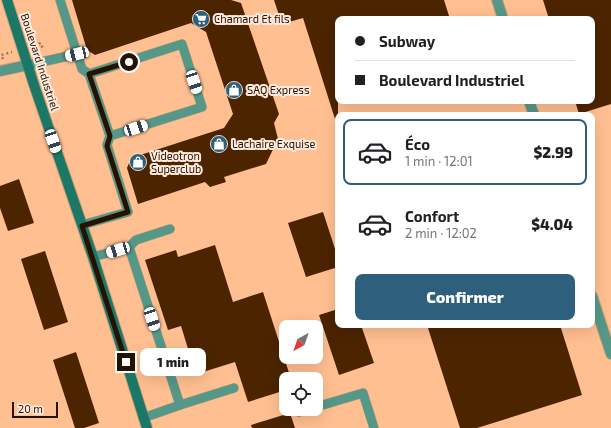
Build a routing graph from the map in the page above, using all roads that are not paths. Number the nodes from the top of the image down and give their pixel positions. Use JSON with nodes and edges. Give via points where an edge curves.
{"nodes":[{"id":1,"x":7,"y":0,"type":"edge"},
{"id":2,"x":60,"y":0,"type":"edge"},
{"id":3,"x":497,"y":0,"type":"edge"},
{"id":4,"x":502,"y":16,"type":"edge"},
{"id":5,"x":77,"y":54,"type":"junction"},
{"id":6,"x":28,"y":65,"type":"junction"},
{"id":7,"x":0,"y":71,"type":"edge"},
{"id":8,"x":89,"y":74,"type":"junction"},
{"id":9,"x":110,"y":136,"type":"junction"},
{"id":10,"x":82,"y":226,"type":"junction"},
{"id":11,"x":170,"y":229,"type":"dead end"},
{"id":12,"x":129,"y":247,"type":"junction"},
{"id":13,"x":93,"y":257,"type":"junction"},
{"id":14,"x":595,"y":305,"type":"edge"},
{"id":15,"x":611,"y":354,"type":"edge"},
{"id":16,"x":234,"y":388,"type":"dead end"},
{"id":17,"x":180,"y":405,"type":"junction"},
{"id":18,"x":323,"y":405,"type":"edge"},
{"id":19,"x":143,"y":418,"type":"junction"},
{"id":20,"x":147,"y":428,"type":"edge"},
{"id":21,"x":374,"y":428,"type":"edge"}],
"edges":[{"from":1,"to":6,"type":"street","name":"Boulevard Industriel"},
{"from":2,"to":5,"type":"lane"},
{"from":3,"to":4,"type":"street"},
{"from":5,"to":6,"type":"lane"},
{"from":5,"to":8,"type":"lane","via":[[82,69]]},
{"from":6,"to":7,"type":"street"},
{"from":6,"to":10,"type":"street","name":"Boulevard Industriel"},
{"from":8,"to":9,"type":"lane"},
{"from":8,"to":9,"type":"lane","via":[[182,44],[202,107]]},
{"from":9,"to":10,"type":"lane","via":[[107,146],[128,212]]},
{"from":10,"to":13,"type":"street","name":"Boulevard Industriel"},
{"from":11,"to":12,"type":"lane","via":[[136,240]]},
{"from":12,"to":13,"type":"lane"},
{"from":12,"to":17,"type":"lane"},
{"from":13,"to":19,"type":"street","name":"Boulevard Industriel"},
{"from":14,"to":15,"type":"street"},
{"from":16,"to":17,"type":"lane"},
{"from":17,"to":19,"type":"lane"},
{"from":18,"to":21,"type":"lane","via":[[362,393]]},
{"from":19,"to":20,"type":"street","name":"Boulevard Industriel"}]}
